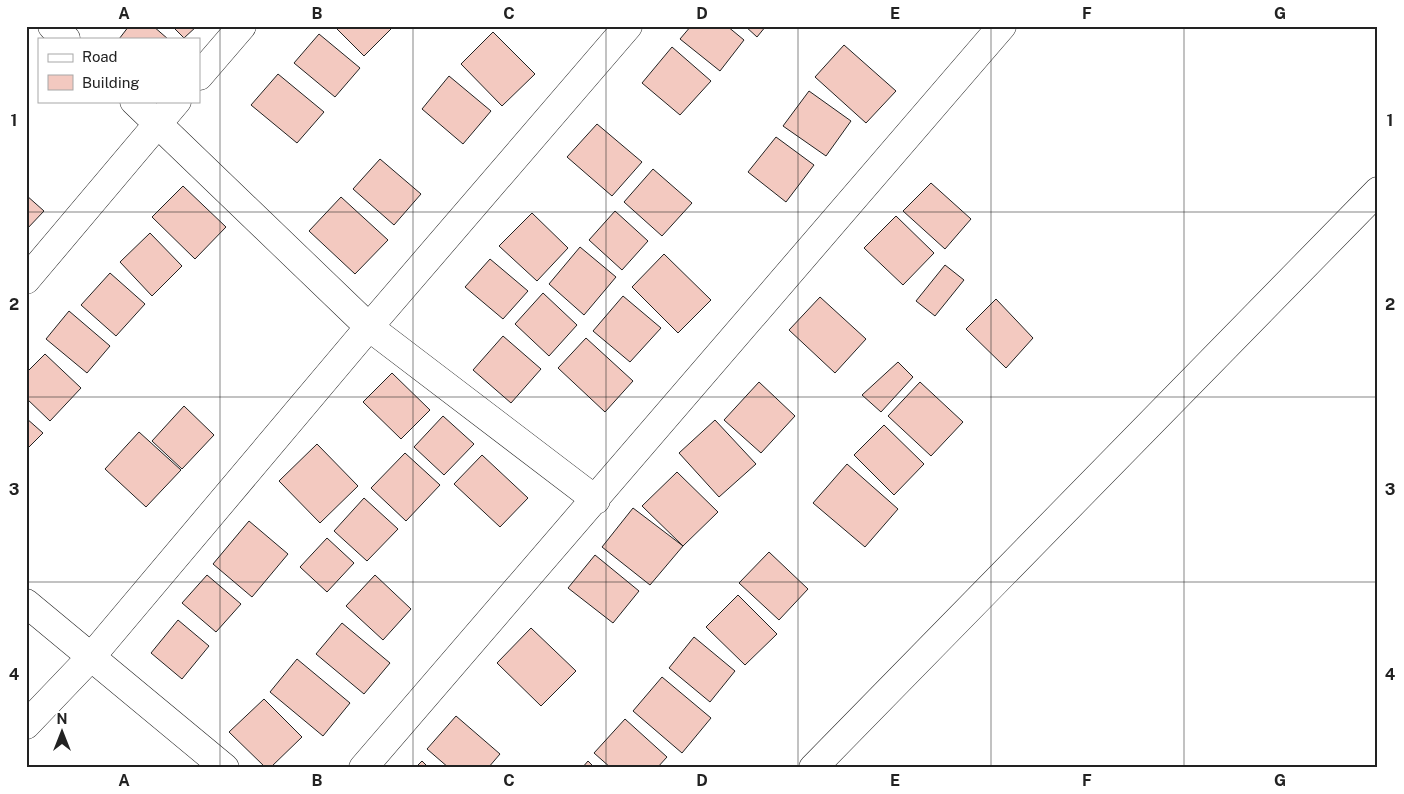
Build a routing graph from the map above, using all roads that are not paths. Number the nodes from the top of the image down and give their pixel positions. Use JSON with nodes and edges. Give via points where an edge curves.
{"nodes":[{"id":1,"x":52,"y":26,"type":"edge"},
{"id":2,"x":242,"y":26,"type":"edge"},
{"id":3,"x":628,"y":26,"type":"edge"},
{"id":4,"x":1002,"y":26,"type":"edge"},
{"id":5,"x":65,"y":38,"type":"edge"},
{"id":6,"x":200,"y":75,"type":"edge"},
{"id":7,"x":135,"y":102,"type":"edge"},
{"id":8,"x":176,"y":102,"type":"edge"},
{"id":9,"x":158,"y":123,"type":"junction"},
{"id":10,"x":1378,"y":191,"type":"edge"},
{"id":11,"x":26,"y":280,"type":"edge"},
{"id":12,"x":368,"y":327,"type":"junction"},
{"id":13,"x":596,"y":500,"type":"junction"},
{"id":14,"x":26,"y":603,"type":"edge"},
{"id":15,"x":91,"y":657,"type":"junction"},
{"id":16,"x":26,"y":725,"type":"edge"},
{"id":17,"x":225,"y":768,"type":"edge"},
{"id":18,"x":363,"y":768,"type":"edge"},
{"id":19,"x":813,"y":768,"type":"edge"}],
"edges":[{"from":1,"to":5,"type":"street"},
{"from":2,"to":6,"type":"street"},
{"from":3,"to":12,"type":"street"},
{"from":4,"to":13,"type":"street"},
{"from":7,"to":9,"type":"street"},
{"from":8,"to":9,"type":"street"},
{"from":9,"to":11,"type":"street"},
{"from":9,"to":12,"type":"street"},
{"from":10,"to":19,"type":"street"},
{"from":12,"to":13,"type":"street"},
{"from":12,"to":15,"type":"street"},
{"from":13,"to":18,"type":"street"},
{"from":14,"to":15,"type":"street"},
{"from":15,"to":16,"type":"street"},
{"from":15,"to":17,"type":"street"}]}
